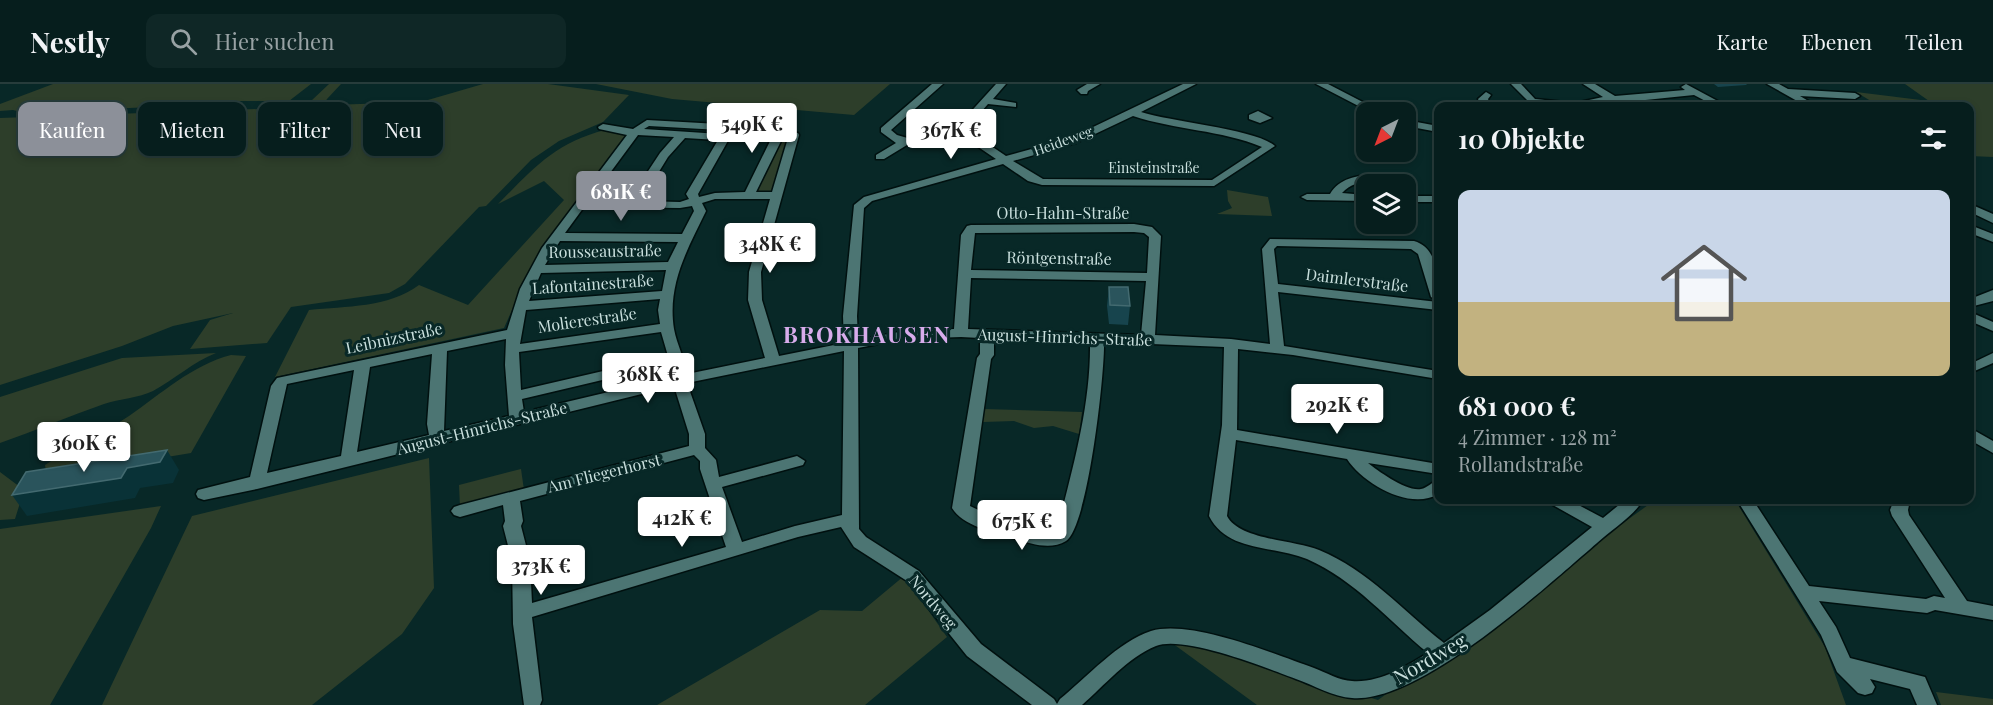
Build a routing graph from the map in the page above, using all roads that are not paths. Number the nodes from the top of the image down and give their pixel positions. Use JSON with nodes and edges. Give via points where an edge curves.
{"nodes":[{"id":1,"x":938,"y":84,"type":"edge"},
{"id":2,"x":1001,"y":84,"type":"edge"},
{"id":3,"x":1095,"y":84,"type":"edge"},
{"id":4,"x":1191,"y":84,"type":"edge"},
{"id":5,"x":1321,"y":84,"type":"edge"},
{"id":6,"x":1516,"y":84,"type":"edge"},
{"id":7,"x":1588,"y":84,"type":"edge"},
{"id":8,"x":1681,"y":84,"type":"edge"},
{"id":9,"x":1772,"y":84,"type":"edge"},
{"id":10,"x":1084,"y":92,"type":"dead end"},
{"id":11,"x":1695,"y":92,"type":"junction"},
{"id":12,"x":1788,"y":92,"type":"junction"},
{"id":13,"x":1486,"y":95,"type":"dead end"},
{"id":14,"x":1855,"y":96,"type":"dead end"},
{"id":15,"x":985,"y":101,"type":"junction"},
{"id":16,"x":1357,"y":102,"type":"edge"},
{"id":17,"x":1484,"y":102,"type":"edge"},
{"id":18,"x":1532,"y":102,"type":"edge"},
{"id":19,"x":1610,"y":102,"type":"edge"},
{"id":20,"x":1714,"y":102,"type":"edge"},
{"id":21,"x":1805,"y":102,"type":"edge"},
{"id":22,"x":1013,"y":105,"type":"dead end"},
{"id":23,"x":1132,"y":112,"type":"junction"},
{"id":24,"x":1260,"y":120,"type":"dead end"},
{"id":25,"x":1416,"y":125,"type":"edge"},
{"id":26,"x":603,"y":127,"type":"dead end"},
{"id":27,"x":1434,"y":128,"type":"edge"},
{"id":28,"x":960,"y":131,"type":"junction"},
{"id":29,"x":636,"y":132,"type":"junction"},
{"id":30,"x":779,"y":134,"type":"junction"},
{"id":31,"x":682,"y":135,"type":"junction"},
{"id":32,"x":1244,"y":137,"type":"junction"},
{"id":33,"x":903,"y":143,"type":"junction"},
{"id":34,"x":880,"y":157,"type":"dead end"},
{"id":35,"x":1005,"y":160,"type":"junction"},
{"id":36,"x":1356,"y":180,"type":"edge"},
{"id":37,"x":749,"y":195,"type":"junction"},
{"id":38,"x":776,"y":195,"type":"junction"},
{"id":39,"x":1307,"y":197,"type":"dead end"},
{"id":40,"x":1335,"y":198,"type":"junction"},
{"id":41,"x":1356,"y":198,"type":"edge"},
{"id":42,"x":1416,"y":199,"type":"edge"},
{"id":43,"x":1434,"y":199,"type":"edge"},
{"id":44,"x":697,"y":201,"type":"junction"},
{"id":45,"x":581,"y":203,"type":"junction"},
{"id":46,"x":633,"y":204,"type":"junction"},
{"id":47,"x":1974,"y":210,"type":"edge"},
{"id":48,"x":1993,"y":219,"type":"edge"},
{"id":49,"x":1974,"y":234,"type":"edge"},
{"id":50,"x":556,"y":237,"type":"junction"},
{"id":51,"x":686,"y":238,"type":"junction"},
{"id":52,"x":1993,"y":238,"type":"edge"},
{"id":53,"x":673,"y":266,"type":"junction"},
{"id":54,"x":537,"y":269,"type":"junction"},
{"id":55,"x":965,"y":274,"type":"junction"},
{"id":56,"x":1152,"y":277,"type":"junction"},
{"id":57,"x":1434,"y":284,"type":"edge"},
{"id":58,"x":1272,"y":287,"type":"junction"},
{"id":59,"x":1993,"y":294,"type":"edge"},
{"id":60,"x":667,"y":295,"type":"junction"},
{"id":61,"x":1974,"y":302,"type":"edge"},
{"id":62,"x":521,"y":306,"type":"junction"},
{"id":63,"x":1434,"y":306,"type":"edge"},
{"id":64,"x":1974,"y":318,"type":"edge"},
{"id":65,"x":667,"y":327,"type":"junction"},
{"id":66,"x":1993,"y":327,"type":"edge"},
{"id":67,"x":514,"y":333,"type":"junction"},
{"id":68,"x":961,"y":333,"type":"junction"},
{"id":69,"x":987,"y":335,"type":"junction"},
{"id":70,"x":1097,"y":338,"type":"junction"},
{"id":71,"x":1149,"y":339,"type":"junction"},
{"id":72,"x":851,"y":344,"type":"junction"},
{"id":73,"x":1231,"y":344,"type":"junction"},
{"id":74,"x":440,"y":347,"type":"junction"},
{"id":75,"x":512,"y":349,"type":"junction"},
{"id":76,"x":1277,"y":349,"type":"junction"},
{"id":77,"x":772,"y":357,"type":"junction"},
{"id":78,"x":1993,"y":357,"type":"edge"},
{"id":79,"x":675,"y":359,"type":"junction"},
{"id":80,"x":363,"y":363,"type":"junction"},
{"id":81,"x":1974,"y":367,"type":"edge"},
{"id":82,"x":1434,"y":374,"type":"edge"},
{"id":83,"x":679,"y":380,"type":"junction"},
{"id":84,"x":515,"y":396,"type":"junction"},
{"id":85,"x":517,"y":419,"type":"junction"},
{"id":86,"x":1230,"y":434,"type":"junction"},
{"id":87,"x":1974,"y":436,"type":"edge"},
{"id":88,"x":438,"y":439,"type":"junction"},
{"id":89,"x":1993,"y":448,"type":"edge"},
{"id":90,"x":697,"y":449,"type":"junction"},
{"id":91,"x":1352,"y":454,"type":"junction"},
{"id":92,"x":349,"y":461,"type":"junction"},
{"id":93,"x":796,"y":461,"type":"dead end"},
{"id":94,"x":1434,"y":468,"type":"edge"},
{"id":95,"x":257,"y":483,"type":"junction"},
{"id":96,"x":714,"y":484,"type":"junction"},
{"id":97,"x":1434,"y":489,"type":"edge"},
{"id":98,"x":204,"y":494,"type":"dead end"},
{"id":99,"x":511,"y":498,"type":"junction"},
{"id":100,"x":1564,"y":504,"type":"edge"},
{"id":101,"x":1630,"y":504,"type":"edge"},
{"id":102,"x":1748,"y":504,"type":"edge"},
{"id":103,"x":1901,"y":504,"type":"edge"},
{"id":104,"x":460,"y":511,"type":"dead end"},
{"id":105,"x":848,"y":520,"type":"junction"},
{"id":106,"x":1603,"y":526,"type":"junction"},
{"id":107,"x":736,"y":551,"type":"junction"},
{"id":108,"x":1804,"y":592,"type":"junction"},
{"id":109,"x":1961,"y":607,"type":"junction"},
{"id":110,"x":524,"y":612,"type":"junction"},
{"id":111,"x":1993,"y":613,"type":"edge"},
{"id":112,"x":1443,"y":654,"type":"junction"},
{"id":113,"x":1843,"y":664,"type":"junction"},
{"id":114,"x":1865,"y":687,"type":"dead end"},
{"id":115,"x":532,"y":700,"type":"dead end"},
{"id":116,"x":1047,"y":705,"type":"edge"},
{"id":117,"x":1066,"y":705,"type":"edge"},
{"id":118,"x":1926,"y":705,"type":"edge"}],
"edges":[{"from":1,"to":33,"type":"street","via":[[885,130]]},
{"from":2,"to":15,"type":"street"},
{"from":3,"to":10,"type":"street"},
{"from":4,"to":23,"type":"street","name":"Heideweg"},
{"from":5,"to":16,"type":"street"},
{"from":6,"to":18,"type":"street"},
{"from":7,"to":19,"type":"street"},
{"from":8,"to":11,"type":"street"},
{"from":9,"to":12,"type":"street"},
{"from":11,"to":19,"type":"street"},
{"from":11,"to":20,"type":"street"},
{"from":12,"to":14,"type":"street"},
{"from":12,"to":21,"type":"street"},
{"from":13,"to":17,"type":"street"},
{"from":15,"to":22,"type":"street"},
{"from":15,"to":28,"type":"street"},
{"from":23,"to":32,"type":"street","name":"Einsteinstraße","via":[[1162,122]]},
{"from":23,"to":35,"type":"street","name":"Heideweg","via":[[1074,140]]},
{"from":24,"to":32,"type":"street"},
{"from":25,"to":27,"type":"street"},
{"from":26,"to":29,"type":"street"},
{"from":28,"to":33,"type":"street"},
{"from":28,"to":35,"type":"street"},
{"from":29,"to":30,"type":"street","via":[[647,123],[774,130]]},
{"from":29,"to":31,"type":"street"},
{"from":29,"to":45,"type":"street"},
{"from":30,"to":37,"type":"street"},
{"from":30,"to":38,"type":"street","via":[[793,134]]},
{"from":31,"to":44,"type":"street","via":[[724,138],[692,194]]},
{"from":31,"to":46,"type":"street","via":[[664,155]]},
{"from":32,"to":35,"type":"street","name":"Einsteinstraße","via":[[1270,147],[1212,184],[1044,183]]},
{"from":33,"to":34,"type":"street"},
{"from":35,"to":72,"type":"street","name":"Heideweg","via":[[860,202],[850,312]]},
{"from":36,"to":40,"type":"street","via":[[1335,192]]},
{"from":37,"to":38,"type":"street"},
{"from":37,"to":44,"type":"street"},
{"from":38,"to":77,"type":"street","via":[[756,261],[754,281],[757,311]]},
{"from":39,"to":40,"type":"street"},
{"from":40,"to":41,"type":"street"},
{"from":42,"to":43,"type":"street"},
{"from":44,"to":46,"type":"street","via":[[680,205]]},
{"from":44,"to":51,"type":"street","via":[[700,211]]},
{"from":45,"to":46,"type":"street"},
{"from":45,"to":50,"type":"street"},
{"from":47,"to":48,"type":"street"},
{"from":49,"to":52,"type":"street"},
{"from":50,"to":51,"type":"street"},
{"from":50,"to":54,"type":"street"},
{"from":51,"to":53,"type":"street"},
{"from":53,"to":54,"type":"street","name":"Rousseaustraße"},
{"from":53,"to":60,"type":"street"},
{"from":54,"to":62,"type":"street"},
{"from":55,"to":56,"type":"street","name":"Röntgenstraße"},
{"from":55,"to":56,"type":"street","name":"Otto-Hahn-Straße","via":[[967,235],[972,229],[1134,228],[1155,234]]},
{"from":55,"to":68,"type":"street","name":"Otto-Hahn-Straße"},
{"from":56,"to":71,"type":"street","name":"Otto-Hahn-Straße"},
{"from":57,"to":58,"type":"street","via":[[1424,252],[1405,243],[1274,242],[1268,247]]},
{"from":58,"to":63,"type":"street","name":"Daimlerstraße"},
{"from":58,"to":76,"type":"street"},
{"from":59,"to":61,"type":"street"},
{"from":60,"to":62,"type":"street","name":"Lafontainestraße"},
{"from":60,"to":65,"type":"street"},
{"from":62,"to":67,"type":"street"},
{"from":64,"to":66,"type":"street"},
{"from":65,"to":75,"type":"street","name":"Molierestraße"},
{"from":65,"to":79,"type":"street"},
{"from":67,"to":74,"type":"street","name":"Leibnizstraße"},
{"from":67,"to":75,"type":"street"},
{"from":68,"to":69,"type":"street","name":"August-Hinrichs-Straße"},
{"from":68,"to":72,"type":"street","name":"August-Hinrichs-Straße","via":[[904,335]]},
{"from":69,"to":70,"type":"street","name":"August-Hinrichs-Straße"},
{"from":69,"to":70,"type":"street","via":[[961,508],[973,519],[1047,540],[1060,536],[1067,528],[1096,390],[1100,359]]},
{"from":70,"to":71,"type":"street","name":"August-Hinrichs-Straße"},
{"from":71,"to":73,"type":"street","name":"August-Hinrichs-Straße"},
{"from":72,"to":77,"type":"street","name":"August-Hinrichs-Straße"},
{"from":72,"to":105,"type":"street"},
{"from":73,"to":76,"type":"street","name":"August-Hinrichs-Straße"},
{"from":73,"to":86,"type":"street"},
{"from":74,"to":80,"type":"street","name":"Leibnizstraße"},
{"from":74,"to":88,"type":"street","via":[[435,424]]},
{"from":75,"to":84,"type":"street"},
{"from":76,"to":82,"type":"street","name":"August-Hinrichs-Straße"},
{"from":77,"to":83,"type":"street","name":"August-Hinrichs-Straße"},
{"from":78,"to":81,"type":"street"},
{"from":79,"to":83,"type":"street"},
{"from":79,"to":84,"type":"street"},
{"from":80,"to":92,"type":"street"},
{"from":80,"to":95,"type":"street","name":"Leibnizstraße","via":[[282,381]]},
{"from":83,"to":85,"type":"street","name":"August-Hinrichs-Straße"},
{"from":83,"to":90,"type":"street","via":[[697,434]]},
{"from":84,"to":85,"type":"street"},
{"from":85,"to":88,"type":"street","name":"August-Hinrichs-Straße"},
{"from":86,"to":91,"type":"street"},
{"from":86,"to":112,"type":"street","via":[[1218,516],[1222,527],[1239,536],[1299,549],[1347,572]]},
{"from":87,"to":89,"type":"street"},
{"from":88,"to":92,"type":"street","name":"August-Hinrichs-Straße"},
{"from":90,"to":96,"type":"street","via":[[708,460]]},
{"from":90,"to":99,"type":"street","name":"Am Fliegerhorst"},
{"from":91,"to":94,"type":"street"},
{"from":91,"to":97,"type":"street","via":[[1360,465],[1404,492],[1425,495]]},
{"from":92,"to":95,"type":"street","name":"August-Hinrichs-Straße"},
{"from":93,"to":96,"type":"street"},
{"from":95,"to":98,"type":"street","name":"August-Hinrichs-Straße"},
{"from":96,"to":107,"type":"street"},
{"from":99,"to":104,"type":"street","name":"Am Fliegerhorst"},
{"from":99,"to":110,"type":"street"},
{"from":100,"to":106,"type":"street"},
{"from":101,"to":106,"type":"street","name":"Nordweg"},
{"from":102,"to":108,"type":"street"},
{"from":103,"to":109,"type":"street","via":[[1901,516]]},
{"from":105,"to":107,"type":"street"},
{"from":105,"to":116,"type":"street","name":"Nordweg","via":[[856,539],[915,578],[974,650]]},
{"from":106,"to":112,"type":"street","name":"Nordweg","via":[[1463,643]]},
{"from":107,"to":110,"type":"street"},
{"from":108,"to":109,"type":"street"},
{"from":108,"to":113,"type":"street"},
{"from":109,"to":111,"type":"street"},
{"from":110,"to":115,"type":"street"},
{"from":112,"to":117,"type":"street","name":"Nordweg","via":[[1377,689],[1358,691],[1199,640],[1161,635],[1141,645]]},
{"from":113,"to":114,"type":"street"},
{"from":113,"to":118,"type":"street","via":[[1918,682]]}]}
